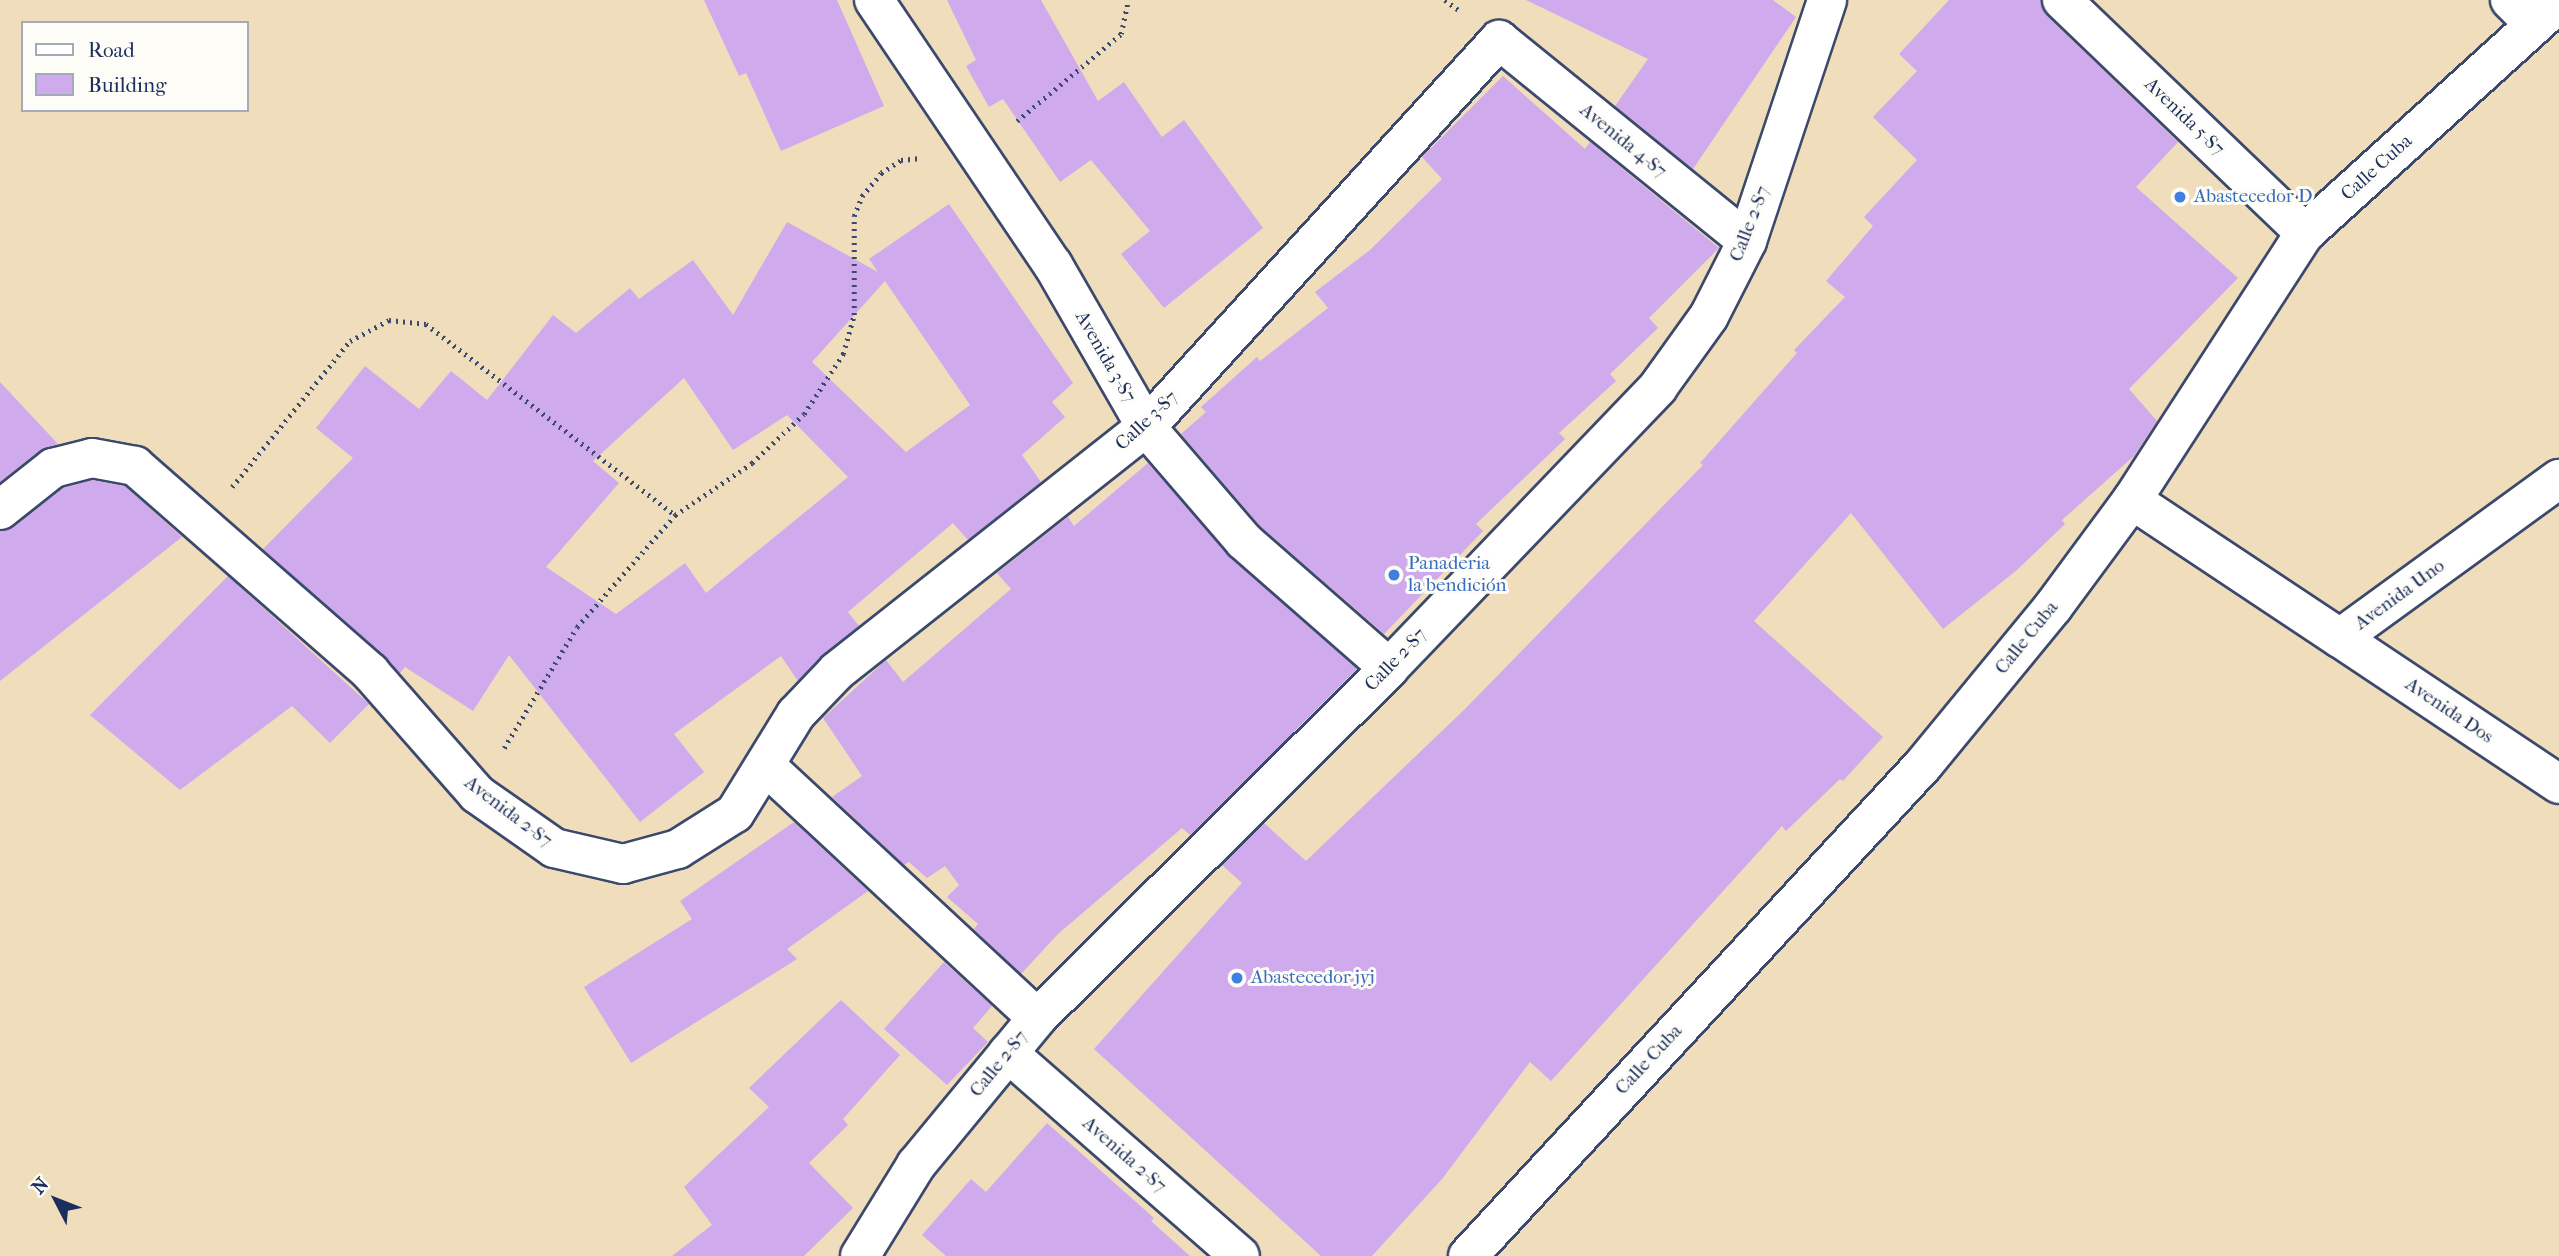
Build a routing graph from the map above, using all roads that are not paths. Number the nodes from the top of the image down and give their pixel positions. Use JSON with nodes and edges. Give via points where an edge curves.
{"nodes":[{"id":1,"x":874,"y":0,"type":"edge"},
{"id":2,"x":1826,"y":0,"type":"edge"},
{"id":3,"x":2062,"y":0,"type":"edge"},
{"id":4,"x":2535,"y":9,"type":"edge"},
{"id":5,"x":1499,"y":40,"type":"joint"},
{"id":6,"x":2305,"y":233,"type":"junction"},
{"id":7,"x":1747,"y":241,"type":"junction"},
{"id":8,"x":1146,"y":427,"type":"junction"},
{"id":9,"x":2559,"y":480,"type":"edge"},
{"id":10,"x":2132,"y":500,"type":"junction"},
{"id":11,"x":0,"y":510,"type":"edge"},
{"id":12,"x":2340,"y":638,"type":"junction"},
{"id":13,"x":1389,"y":668,"type":"junction"},
{"id":14,"x":765,"y":766,"type":"junction"},
{"id":15,"x":2559,"y":784,"type":"edge"},
{"id":16,"x":1037,"y":1018,"type":"junction"},
{"id":17,"x":1008,"y":1054,"type":"junction"},
{"id":18,"x":860,"y":1256,"type":"edge"},
{"id":19,"x":1240,"y":1256,"type":"edge"},
{"id":20,"x":1468,"y":1256,"type":"edge"}],
"edges":[{"from":1,"to":8,"type":"street","name":"Avenida 3-S7","via":[[1052,265]]},
{"from":2,"to":7,"type":"street","name":"Calle 2-S7"},
{"from":3,"to":6,"type":"street","name":"Avenida 5-S7"},
{"from":4,"to":6,"type":"street","name":"Calle Cuba"},
{"from":5,"to":7,"type":"street","name":"Avenida 4-S7"},
{"from":5,"to":8,"type":"street","name":"Calle 3-S7"},
{"from":6,"to":10,"type":"street","name":"Calle Cuba"},
{"from":7,"to":13,"type":"street","name":"Calle 2-S7","via":[[1709,316],[1658,387]]},
{"from":8,"to":13,"type":"street","name":"Avenida 3-S7","via":[[1244,541]]},
{"from":8,"to":14,"type":"street","name":"Calle 3-S7","via":[[837,671],[796,714]]},
{"from":9,"to":12,"type":"street","name":"Avenida Uno"},
{"from":10,"to":12,"type":"street","name":"Avenida Uno"},
{"from":10,"to":20,"type":"street","name":"Calle Cuba","via":[[2053,607],[1924,764]]},
{"from":11,"to":14,"type":"street","name":"Avenida 2-S7","via":[[53,468],[92,458],[135,466],[370,672],[477,794],[554,848],[624,864],[678,849],[735,813]]},
{"from":12,"to":15,"type":"street","name":"Avenida Dos"},
{"from":13,"to":16,"type":"street","name":"Calle 2-S7"},
{"from":14,"to":16,"type":"street"},
{"from":16,"to":17,"type":"street","name":"Calle 2-S7"},
{"from":17,"to":18,"type":"street","name":"Calle 2-S7","via":[[916,1166]]},
{"from":17,"to":19,"type":"street","name":"Avenida 2-S7"}]}
